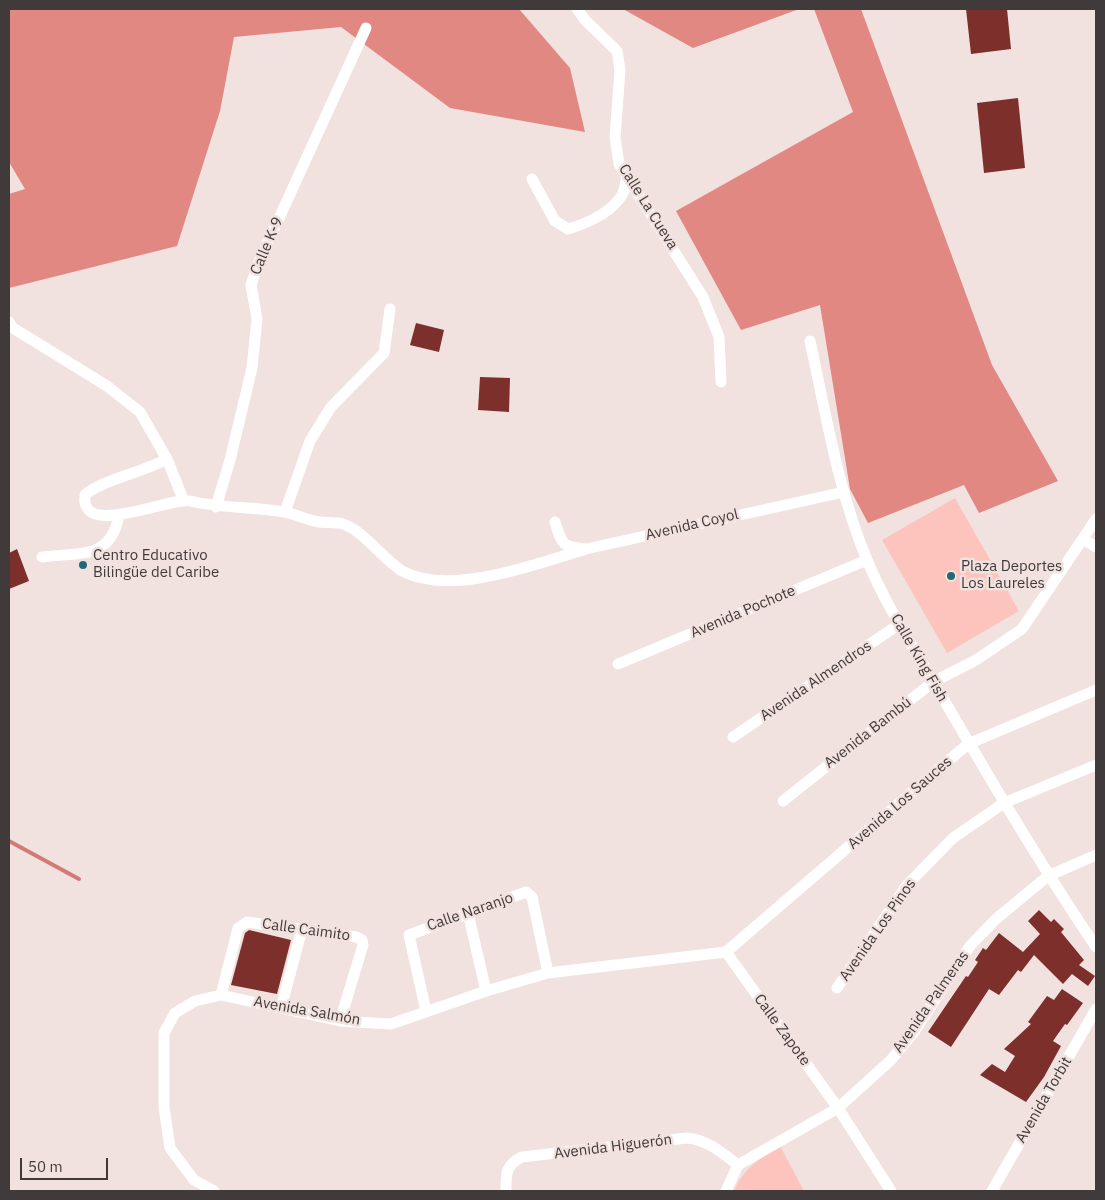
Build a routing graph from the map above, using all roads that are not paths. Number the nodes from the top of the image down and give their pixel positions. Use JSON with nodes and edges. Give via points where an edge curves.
{"nodes":[{"id":1,"x":577,"y":9,"type":"edge"},
{"id":2,"x":366,"y":28,"type":"dead end"},
{"id":3,"x":627,"y":175,"type":"junction"},
{"id":4,"x":532,"y":179,"type":"dead end"},
{"id":5,"x":390,"y":310,"type":"dead end"},
{"id":6,"x":9,"y":322,"type":"edge"},
{"id":7,"x":810,"y":341,"type":"dead end"},
{"id":8,"x":721,"y":382,"type":"dead end"},
{"id":9,"x":167,"y":459,"type":"junction"},
{"id":10,"x":844,"y":492,"type":"junction"},
{"id":11,"x":183,"y":499,"type":"junction"},
{"id":12,"x":216,"y":507,"type":"junction"},
{"id":13,"x":285,"y":512,"type":"junction"},
{"id":14,"x":119,"y":515,"type":"junction"},
{"id":15,"x":1096,"y":520,"type":"edge"},
{"id":16,"x":556,"y":522,"type":"dead end"},
{"id":17,"x":1083,"y":539,"type":"junction"},
{"id":18,"x":1096,"y":547,"type":"edge"},
{"id":19,"x":586,"y":549,"type":"junction"},
{"id":20,"x":42,"y":558,"type":"dead end"},
{"id":21,"x":867,"y":560,"type":"junction"},
{"id":22,"x":898,"y":625,"type":"junction"},
{"id":23,"x":618,"y":664,"type":"dead end"},
{"id":24,"x":934,"y":682,"type":"junction"},
{"id":25,"x":1096,"y":690,"type":"edge"},
{"id":26,"x":733,"y":737,"type":"dead end"},
{"id":27,"x":968,"y":744,"type":"junction"},
{"id":28,"x":1096,"y":765,"type":"edge"},
{"id":29,"x":783,"y":801,"type":"dead end"},
{"id":30,"x":1004,"y":803,"type":"junction"},
{"id":31,"x":1096,"y":855,"type":"edge"},
{"id":32,"x":1048,"y":876,"type":"junction"},
{"id":33,"x":468,"y":913,"type":"junction"},
{"id":34,"x":302,"y":929,"type":"junction"},
{"id":35,"x":1096,"y":947,"type":"edge"},
{"id":36,"x":726,"y":952,"type":"junction"},
{"id":37,"x":548,"y":972,"type":"junction"},
{"id":38,"x":837,"y":988,"type":"dead end"},
{"id":39,"x":486,"y":991,"type":"junction"},
{"id":40,"x":220,"y":995,"type":"junction"},
{"id":41,"x":281,"y":1008,"type":"junction"},
{"id":42,"x":1096,"y":1009,"type":"edge"},
{"id":43,"x":426,"y":1011,"type":"junction"},
{"id":44,"x":340,"y":1021,"type":"junction"},
{"id":45,"x":838,"y":1108,"type":"junction"},
{"id":46,"x":738,"y":1166,"type":"junction"},
{"id":47,"x":214,"y":1191,"type":"edge"},
{"id":48,"x":506,"y":1191,"type":"edge"},
{"id":49,"x":726,"y":1191,"type":"edge"},
{"id":50,"x":891,"y":1191,"type":"edge"},
{"id":51,"x":992,"y":1191,"type":"edge"}],
"edges":[{"from":1,"to":3,"type":"street","name":"Calle La Cueva","via":[[617,51],[620,70],[615,137],[619,164]]},
{"from":2,"to":12,"type":"street","name":"Calle K-9","via":[[251,285],[257,319],[252,368]]},
{"from":3,"to":4,"type":"street","via":[[623,194],[607,211],[583,225],[568,229],[555,221]]},
{"from":3,"to":8,"type":"street","name":"Calle La Cueva","via":[[703,297],[719,337]]},
{"from":5,"to":13,"type":"street","via":[[384,353],[331,407],[310,440]]},
{"from":6,"to":9,"type":"street","via":[[13,328],[107,386],[140,412]]},
{"from":7,"to":10,"type":"street","name":"Calle King Fish"},
{"from":9,"to":11,"type":"street"},
{"from":9,"to":14,"type":"street","via":[[94,488],[85,495],[84,505],[91,512]]},
{"from":10,"to":19,"type":"street","name":"Avenida Coyol"},
{"from":10,"to":21,"type":"street","name":"Calle King Fish"},
{"from":11,"to":12,"type":"street"},
{"from":11,"to":14,"type":"street"},
{"from":12,"to":13,"type":"street"},
{"from":13,"to":19,"type":"street","via":[[318,522],[344,524],[402,570],[424,579],[456,581],[504,572]]},
{"from":14,"to":20,"type":"street","via":[[113,536],[104,547]]},
{"from":15,"to":17,"type":"street","name":"Avenida Bambú"},
{"from":16,"to":19,"type":"street","name":"Avenida Coyol","via":[[561,541],[568,547]]},
{"from":17,"to":18,"type":"street"},
{"from":17,"to":24,"type":"street","name":"Avenida Bambú","via":[[1022,630]]},
{"from":21,"to":22,"type":"street","name":"Calle King Fish"},
{"from":21,"to":23,"type":"street","name":"Avenida Pochote"},
{"from":22,"to":24,"type":"street","name":"Calle King Fish"},
{"from":22,"to":26,"type":"street","name":"Avenida Almendros"},
{"from":24,"to":27,"type":"street","name":"Calle King Fish"},
{"from":24,"to":29,"type":"street","name":"Avenida Bambú"},
{"from":25,"to":27,"type":"street","name":"Avenida Los Sauces"},
{"from":27,"to":30,"type":"street","name":"Calle King Fish"},
{"from":27,"to":36,"type":"street","name":"Avenida Los Sauces"},
{"from":28,"to":30,"type":"street","name":"Avenida Los Pinos"},
{"from":30,"to":32,"type":"street","name":"Calle King Fish"},
{"from":30,"to":38,"type":"street","name":"Avenida Los Pinos","via":[[953,838],[925,865],[884,917]]},
{"from":31,"to":32,"type":"street","name":"Avenida Palmeras"},
{"from":32,"to":35,"type":"street","name":"Calle King Fish"},
{"from":32,"to":45,"type":"street","name":"Avenida Palmeras","via":[[996,919],[970,946],[914,1032],[891,1060]]},
{"from":33,"to":37,"type":"street","name":"Calle Naranjo","via":[[526,892],[530,894]]},
{"from":33,"to":39,"type":"street"},
{"from":33,"to":43,"type":"street","name":"Calle Naranjo","via":[[409,935]]},
{"from":34,"to":40,"type":"street","name":"Calle Caimito","via":[[242,924],[238,928]]},
{"from":34,"to":41,"type":"street"},
{"from":34,"to":44,"type":"street","name":"Calle Caimito","via":[[362,940]]},
{"from":36,"to":37,"type":"street","name":"Avenida Salmón"},
{"from":36,"to":45,"type":"street","name":"Calle Zapote"},
{"from":37,"to":39,"type":"street","name":"Avenida Salmón"},
{"from":39,"to":43,"type":"street","name":"Avenida Salmón"},
{"from":40,"to":41,"type":"street","name":"Avenida Salmón"},
{"from":40,"to":47,"type":"street","name":"Avenida Salmón","via":[[195,1000],[176,1013],[164,1033],[164,1107],[170,1148],[194,1180]]},
{"from":41,"to":44,"type":"street","name":"Avenida Salmón"},
{"from":42,"to":51,"type":"street","name":"Avenida Torbit"},
{"from":43,"to":44,"type":"street","name":"Avenida Salmón","via":[[390,1024]]},
{"from":45,"to":46,"type":"street","name":"Avenida Palmeras"},
{"from":45,"to":50,"type":"street","name":"Calle Zapote"},
{"from":46,"to":48,"type":"street","name":"Avenida Higuerón","via":[[710,1145],[699,1139],[687,1138],[522,1157],[512,1162],[506,1171]]},
{"from":46,"to":49,"type":"street"}]}
